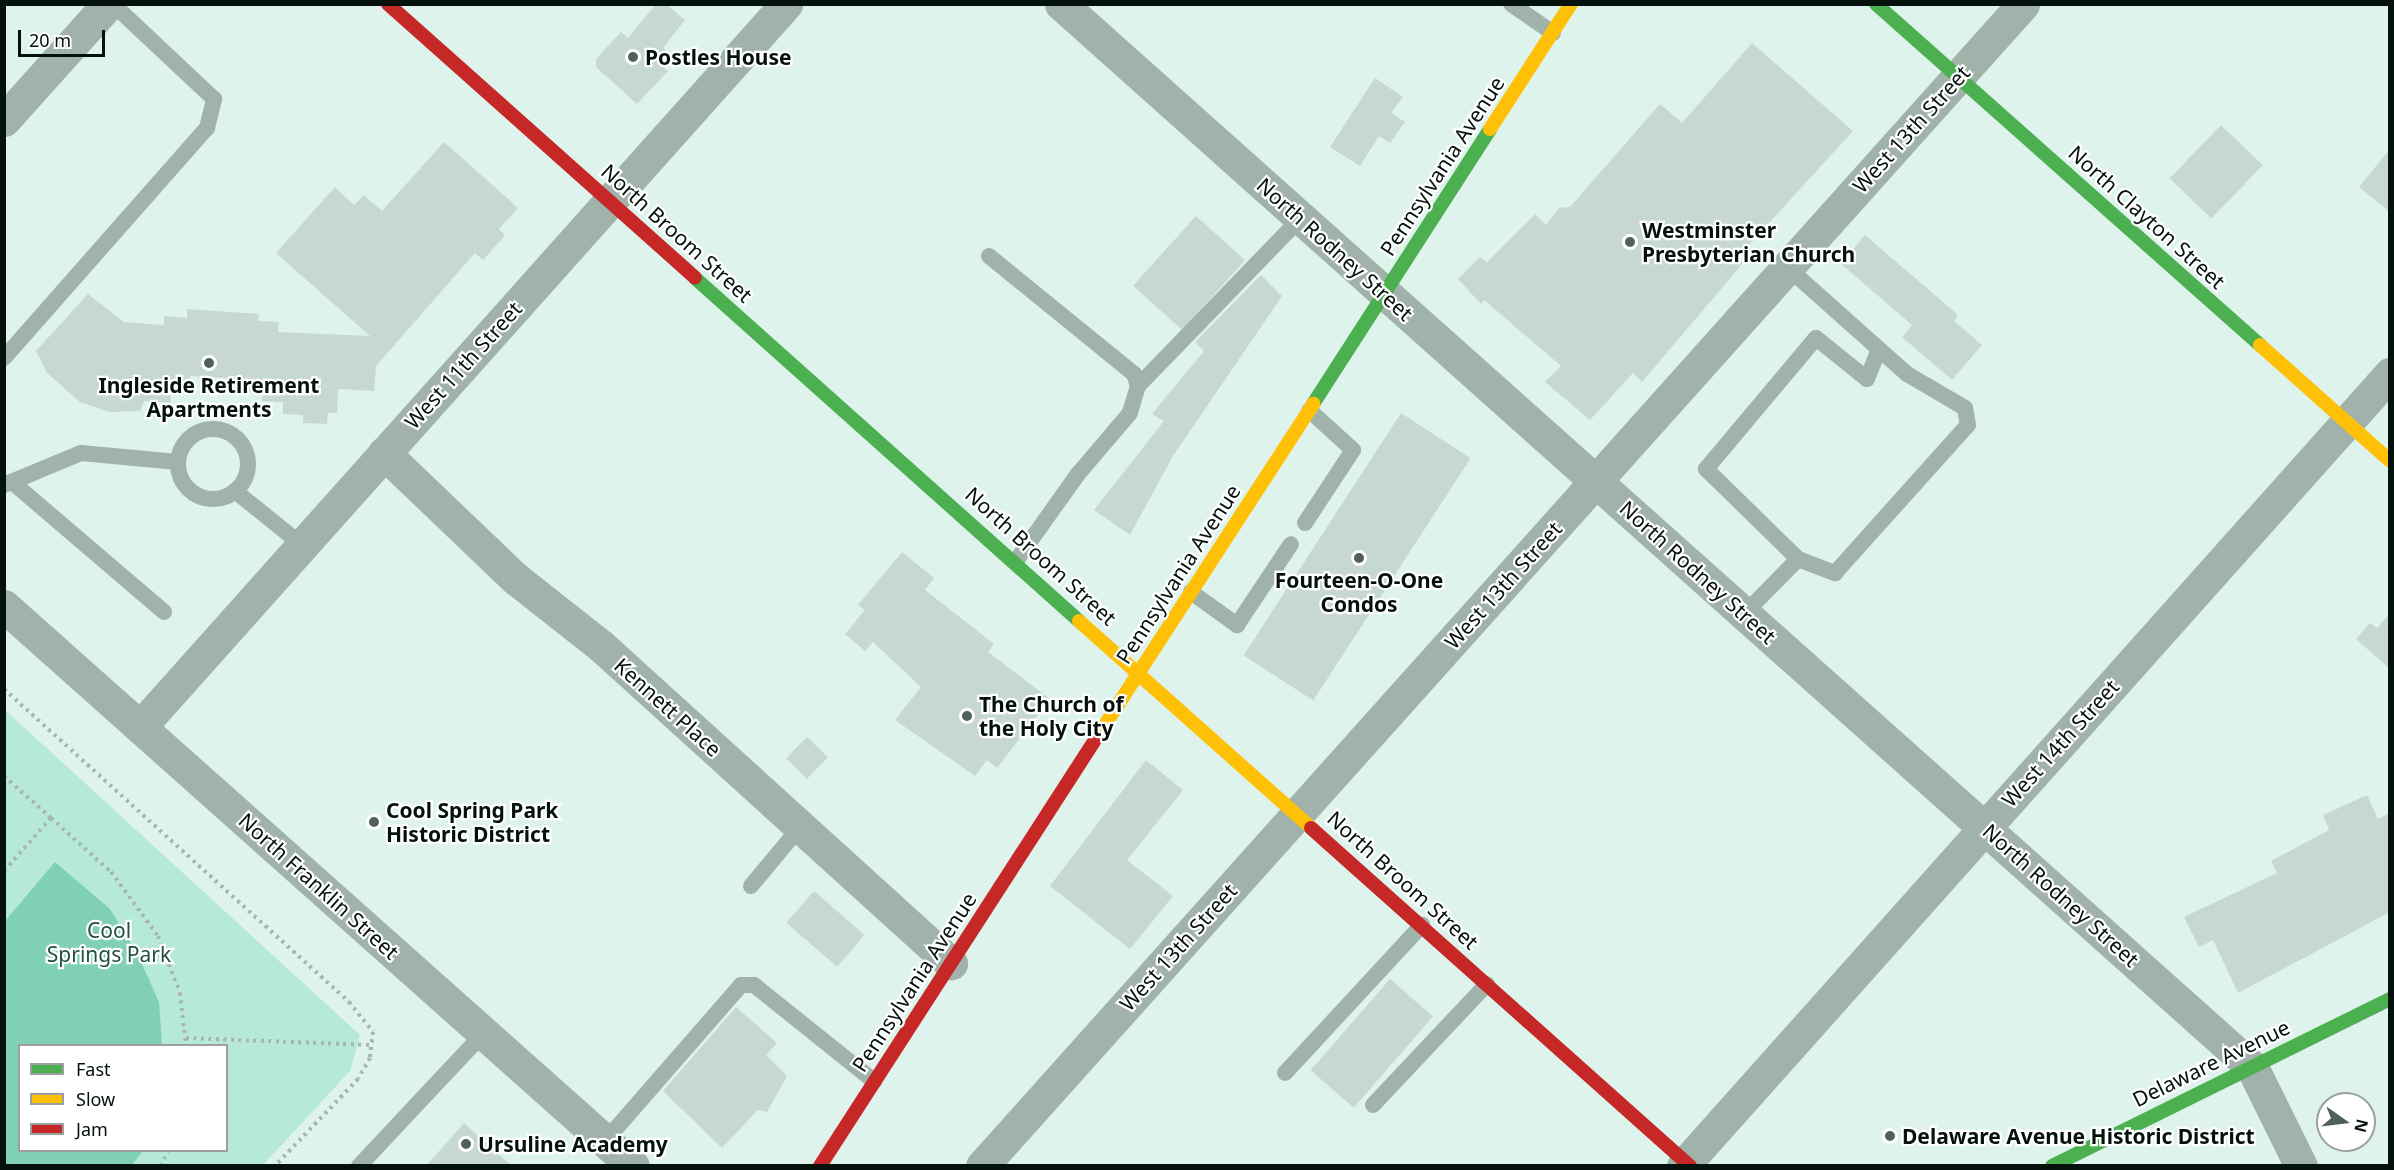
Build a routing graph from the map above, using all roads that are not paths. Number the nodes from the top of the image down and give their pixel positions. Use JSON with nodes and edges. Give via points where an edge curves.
{"nodes":[{"id":1,"x":108,"y":4,"type":"edge"},
{"id":2,"x":113,"y":4,"type":"edge"},
{"id":3,"x":388,"y":4,"type":"edge"},
{"id":4,"x":786,"y":4,"type":"edge"},
{"id":5,"x":1061,"y":4,"type":"edge"},
{"id":6,"x":1512,"y":4,"type":"edge"},
{"id":7,"x":1571,"y":4,"type":"edge"},
{"id":8,"x":1876,"y":4,"type":"edge"},
{"id":9,"x":2023,"y":4,"type":"edge"},
{"id":10,"x":1553,"y":33,"type":"junction"},
{"id":11,"x":1958,"y":77,"type":"junction"},
{"id":12,"x":4,"y":120,"type":"edge"},
{"id":13,"x":610,"y":202,"type":"junction"},
{"id":14,"x":1301,"y":218,"type":"junction"},
{"id":15,"x":989,"y":256,"type":"dead end"},
{"id":16,"x":1788,"y":268,"type":"junction"},
{"id":17,"x":1384,"y":292,"type":"junction"},
{"id":18,"x":1879,"y":349,"type":"junction"},
{"id":19,"x":4,"y":358,"type":"edge"},
{"id":20,"x":2390,"y":374,"type":"edge"},
{"id":21,"x":1138,"y":386,"type":"junction"},
{"id":22,"x":1309,"y":410,"type":"junction"},
{"id":23,"x":2346,"y":423,"type":"junction"},
{"id":24,"x":384,"y":453,"type":"junction"},
{"id":25,"x":2390,"y":461,"type":"edge"},
{"id":26,"x":178,"y":462,"type":"junction"},
{"id":27,"x":1596,"y":481,"type":"junction"},
{"id":28,"x":8,"y":484,"type":"edge"},
{"id":29,"x":236,"y":491,"type":"junction"},
{"id":30,"x":1305,"y":523,"type":"dead end"},
{"id":31,"x":1291,"y":544,"type":"dead end"},
{"id":32,"x":302,"y":545,"type":"junction"},
{"id":33,"x":1798,"y":558,"type":"junction"},
{"id":34,"x":1016,"y":561,"type":"junction"},
{"id":35,"x":1191,"y":592,"type":"junction"},
{"id":36,"x":4,"y":606,"type":"edge"},
{"id":37,"x":164,"y":612,"type":"dead end"},
{"id":38,"x":1745,"y":613,"type":"junction"},
{"id":39,"x":1140,"y":672,"type":"junction"},
{"id":40,"x":140,"y":727,"type":"junction"},
{"id":41,"x":1298,"y":813,"type":"junction"},
{"id":42,"x":800,"y":827,"type":"junction"},
{"id":43,"x":1985,"y":827,"type":"junction"},
{"id":44,"x":751,"y":886,"type":"dead end"},
{"id":45,"x":1422,"y":925,"type":"junction"},
{"id":46,"x":951,"y":963,"type":"junction"},
{"id":47,"x":1487,"y":984,"type":"junction"},
{"id":48,"x":2390,"y":999,"type":"edge"},
{"id":49,"x":484,"y":1033,"type":"junction"},
{"id":50,"x":2252,"y":1067,"type":"junction"},
{"id":51,"x":1285,"y":1073,"type":"dead end"},
{"id":52,"x":874,"y":1081,"type":"junction"},
{"id":53,"x":1373,"y":1105,"type":"dead end"},
{"id":54,"x":605,"y":1141,"type":"junction"},
{"id":55,"x":988,"y":1164,"type":"edge"},
{"id":56,"x":1686,"y":1164,"type":"edge"},
{"id":57,"x":359,"y":1166,"type":"edge"},
{"id":58,"x":633,"y":1166,"type":"edge"},
{"id":59,"x":820,"y":1166,"type":"edge"},
{"id":60,"x":2052,"y":1166,"type":"edge"},
{"id":61,"x":2301,"y":1166,"type":"edge"}],
"edges":[{"from":1,"to":12,"type":"street"},
{"from":2,"to":19,"type":"lane","via":[[214,99],[207,128]]},
{"from":3,"to":13,"type":"street","name":"North Broom Street"},
{"from":4,"to":13,"type":"street","name":"West 11th Street"},
{"from":5,"to":14,"type":"street","name":"North Rodney Street"},
{"from":6,"to":10,"type":"lane"},
{"from":7,"to":10,"type":"street","name":"Pennsylvania Avenue"},
{"from":8,"to":11,"type":"street","name":"North Clayton Street"},
{"from":9,"to":11,"type":"street","name":"West 13th Street"},
{"from":10,"to":17,"type":"street","name":"Pennsylvania Avenue"},
{"from":11,"to":16,"type":"street","name":"West 13th Street"},
{"from":11,"to":23,"type":"street","name":"North Clayton Street"},
{"from":13,"to":24,"type":"street","name":"West 11th Street"},
{"from":13,"to":34,"type":"street","name":"North Broom Street"},
{"from":14,"to":17,"type":"street","name":"North Rodney Street"},
{"from":14,"to":21,"type":"lane"},
{"from":15,"to":21,"type":"lane","via":[[1134,374]]},
{"from":16,"to":18,"type":"lane"},
{"from":16,"to":27,"type":"street","name":"West 13th Street"},
{"from":17,"to":22,"type":"street","name":"Pennsylvania Avenue"},
{"from":17,"to":27,"type":"street","name":"North Rodney Street"},
{"from":18,"to":33,"type":"lane","via":[[1907,374],[1965,408],[1968,425],[1835,573]]},
{"from":18,"to":33,"type":"lane","via":[[1867,380],[1816,338],[1706,469]]},
{"from":20,"to":23,"type":"street","name":"West 14th Street"},
{"from":21,"to":34,"type":"lane","via":[[1130,413],[1078,474]]},
{"from":22,"to":30,"type":"lane","via":[[1353,450]]},
{"from":22,"to":35,"type":"street","name":"Pennsylvania Avenue"},
{"from":23,"to":25,"type":"street","name":"North Clayton Street"},
{"from":23,"to":43,"type":"street","name":"West 14th Street"},
{"from":24,"to":32,"type":"street","name":"West 11th Street"},
{"from":24,"to":42,"type":"street","name":"Kennett Place","via":[[516,579],[600,645]]},
{"from":26,"to":28,"type":"lane","via":[[81,453]]},
{"from":26,"to":29,"type":"lane","via":[[192,492],[214,499]]},
{"from":26,"to":29,"type":"lane","via":[[195,433],[229,432],[248,460],[244,483]]},
{"from":27,"to":38,"type":"street","name":"North Rodney Street"},
{"from":27,"to":41,"type":"street","name":"West 13th Street"},
{"from":28,"to":37,"type":"lane"},
{"from":29,"to":32,"type":"lane"},
{"from":31,"to":35,"type":"lane","via":[[1237,625]]},
{"from":32,"to":40,"type":"street","name":"West 11th Street"},
{"from":33,"to":38,"type":"lane"},
{"from":34,"to":39,"type":"street","name":"North Broom Street"},
{"from":35,"to":39,"type":"street","name":"Pennsylvania Avenue"},
{"from":36,"to":40,"type":"street","name":"North Franklin Street"},
{"from":38,"to":43,"type":"street","name":"North Rodney Street"},
{"from":39,"to":41,"type":"street","name":"North Broom Street"},
{"from":39,"to":46,"type":"street","name":"Pennsylvania Avenue"},
{"from":40,"to":49,"type":"street","name":"North Franklin Street"},
{"from":41,"to":45,"type":"street","name":"North Broom Street"},
{"from":41,"to":55,"type":"street","name":"West 13th Street"},
{"from":42,"to":44,"type":"lane"},
{"from":42,"to":46,"type":"street","name":"Kennett Place"},
{"from":43,"to":50,"type":"street","name":"North Rodney Street"},
{"from":43,"to":56,"type":"street","name":"West 14th Street"},
{"from":45,"to":47,"type":"street","name":"North Broom Street"},
{"from":45,"to":51,"type":"lane"},
{"from":46,"to":52,"type":"street","name":"Pennsylvania Avenue"},
{"from":47,"to":53,"type":"lane"},
{"from":47,"to":56,"type":"street","name":"North Broom Street"},
{"from":48,"to":50,"type":"street","name":"Delaware Avenue"},
{"from":49,"to":54,"type":"street","name":"North Franklin Street"},
{"from":49,"to":57,"type":"lane"},
{"from":50,"to":60,"type":"street","name":"Delaware Avenue"},
{"from":50,"to":61,"type":"street","name":"North Rodney Street"},
{"from":52,"to":54,"type":"lane","via":[[754,985],[741,985]]},
{"from":52,"to":59,"type":"street","name":"Pennsylvania Avenue"},
{"from":54,"to":58,"type":"street","name":"North Franklin Street"}]}
